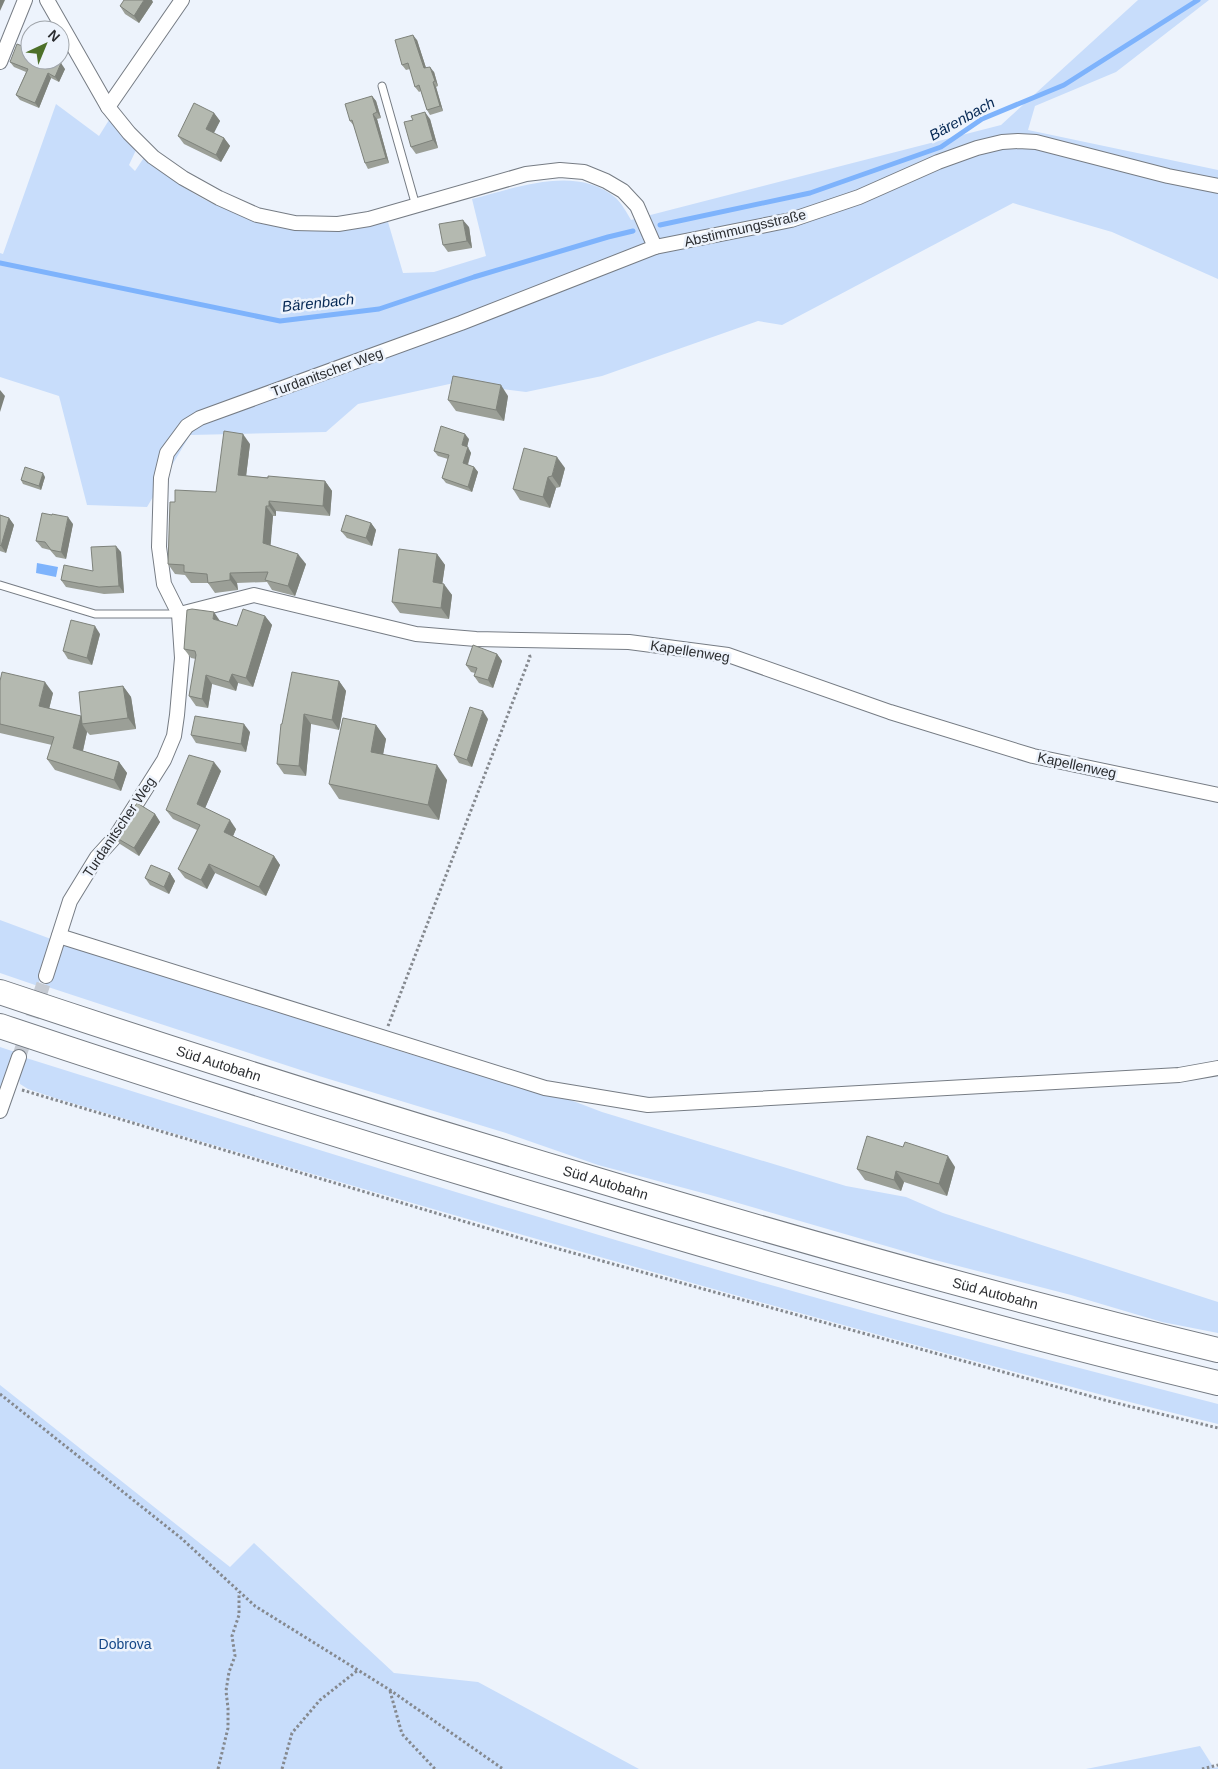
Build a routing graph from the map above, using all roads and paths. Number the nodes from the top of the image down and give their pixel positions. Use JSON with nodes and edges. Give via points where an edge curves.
{"nodes":[{"id":1,"x":25,"y":0,"type":"edge"},
{"id":2,"x":47,"y":0,"type":"edge"},
{"id":3,"x":182,"y":0,"type":"edge"},
{"id":4,"x":0,"y":62,"type":"edge"},
{"id":5,"x":382,"y":86,"type":"dead end"},
{"id":6,"x":108,"y":107,"type":"junction"},
{"id":7,"x":1218,"y":186,"type":"edge"},
{"id":8,"x":416,"y":206,"type":"junction"},
{"id":9,"x":655,"y":247,"type":"junction"},
{"id":10,"x":0,"y":585,"type":"edge"},
{"id":11,"x":179,"y":614,"type":"junction"},
{"id":12,"x":526,"y":639,"type":"junction"},
{"id":13,"x":1218,"y":795,"type":"edge"},
{"id":14,"x":59,"y":936,"type":"junction"},
{"id":15,"x":46,"y":976,"type":"tunnel mouth"},
{"id":16,"x":0,"y":992,"type":"edge"},
{"id":17,"x":0,"y":1026,"type":"edge"},
{"id":18,"x":383,"y":1038,"type":"junction"},
{"id":19,"x":18,"y":1057,"type":"tunnel mouth"},
{"id":20,"x":1218,"y":1068,"type":"edge"},
{"id":21,"x":9,"y":1086,"type":"junction"},
{"id":22,"x":0,"y":1111,"type":"edge"},
{"id":23,"x":1218,"y":1350,"type":"edge"},
{"id":24,"x":1218,"y":1384,"type":"edge"},
{"id":25,"x":0,"y":1394,"type":"edge"},
{"id":26,"x":1218,"y":1428,"type":"edge"},
{"id":27,"x":239,"y":1591,"type":"junction"},
{"id":28,"x":358,"y":1670,"type":"junction"},
{"id":29,"x":390,"y":1690,"type":"junction"},
{"id":30,"x":1218,"y":1765,"type":"edge"},
{"id":31,"x":218,"y":1769,"type":"edge"},
{"id":32,"x":282,"y":1769,"type":"edge"},
{"id":33,"x":434,"y":1769,"type":"edge"},
{"id":34,"x":504,"y":1769,"type":"edge"},
{"id":35,"x":1202,"y":1769,"type":"edge"}],
"edges":[{"from":1,"to":4,"type":"street"},
{"from":2,"to":6,"type":"street"},
{"from":3,"to":6,"type":"street"},
{"from":5,"to":8,"type":"lane"},
{"from":6,"to":8,"type":"street","via":[[153,156],[183,178],[257,215],[295,223],[338,224]]},
{"from":7,"to":9,"type":"street","name":"Abstimmungsstraße","via":[[1036,142],[1002,142],[938,162],[860,197],[791,220]]},
{"from":8,"to":9,"type":"street","via":[[526,174],[560,170],[584,172],[606,180],[637,206]]},
{"from":9,"to":11,"type":"street","name":"Turdanitscher Weg","via":[[461,323],[200,418],[187,426],[167,453],[161,478],[159,547],[164,584]]},
{"from":10,"to":11,"type":"lane","via":[[95,614]]},
{"from":11,"to":12,"type":"street","name":"Kapellenweg","via":[[254,594],[416,634]]},
{"from":11,"to":14,"type":"street","name":"Turdanitscher Weg","via":[[182,658],[174,736],[164,760],[127,819],[70,901]]},
{"from":12,"to":13,"type":"street","name":"Kapellenweg","via":[[629,642],[728,655],[890,712],[1033,756]]},
{"from":12,"to":18,"type":"path","via":[[530,657]]},
{"from":14,"to":15,"type":"street","name":"Turdanitscher Weg"},
{"from":14,"to":18,"type":"street"},
{"from":16,"to":23,"type":"highway","name":"Süd Autobahn","via":[[442,1133],[770,1232],[1116,1326]]},
{"from":17,"to":24,"type":"highway","via":[[422,1161],[758,1262]]},
{"from":18,"to":20,"type":"street","via":[[545,1088],[648,1105],[1178,1075]]},
{"from":19,"to":21,"type":"street"},
{"from":21,"to":22,"type":"street"},
{"from":21,"to":26,"type":"path","via":[[558,1248],[1108,1401]]},
{"from":25,"to":27,"type":"path","via":[[181,1538]]},
{"from":27,"to":28,"type":"path","via":[[255,1606]]},
{"from":27,"to":31,"type":"path","via":[[239,1615],[232,1636],[235,1656],[226,1690],[228,1728]]},
{"from":28,"to":29,"type":"path"},
{"from":28,"to":32,"type":"path","via":[[320,1700],[292,1733]]},
{"from":29,"to":33,"type":"path","via":[[402,1734]]},
{"from":29,"to":34,"type":"path"},
{"from":30,"to":35,"type":"path"}]}
